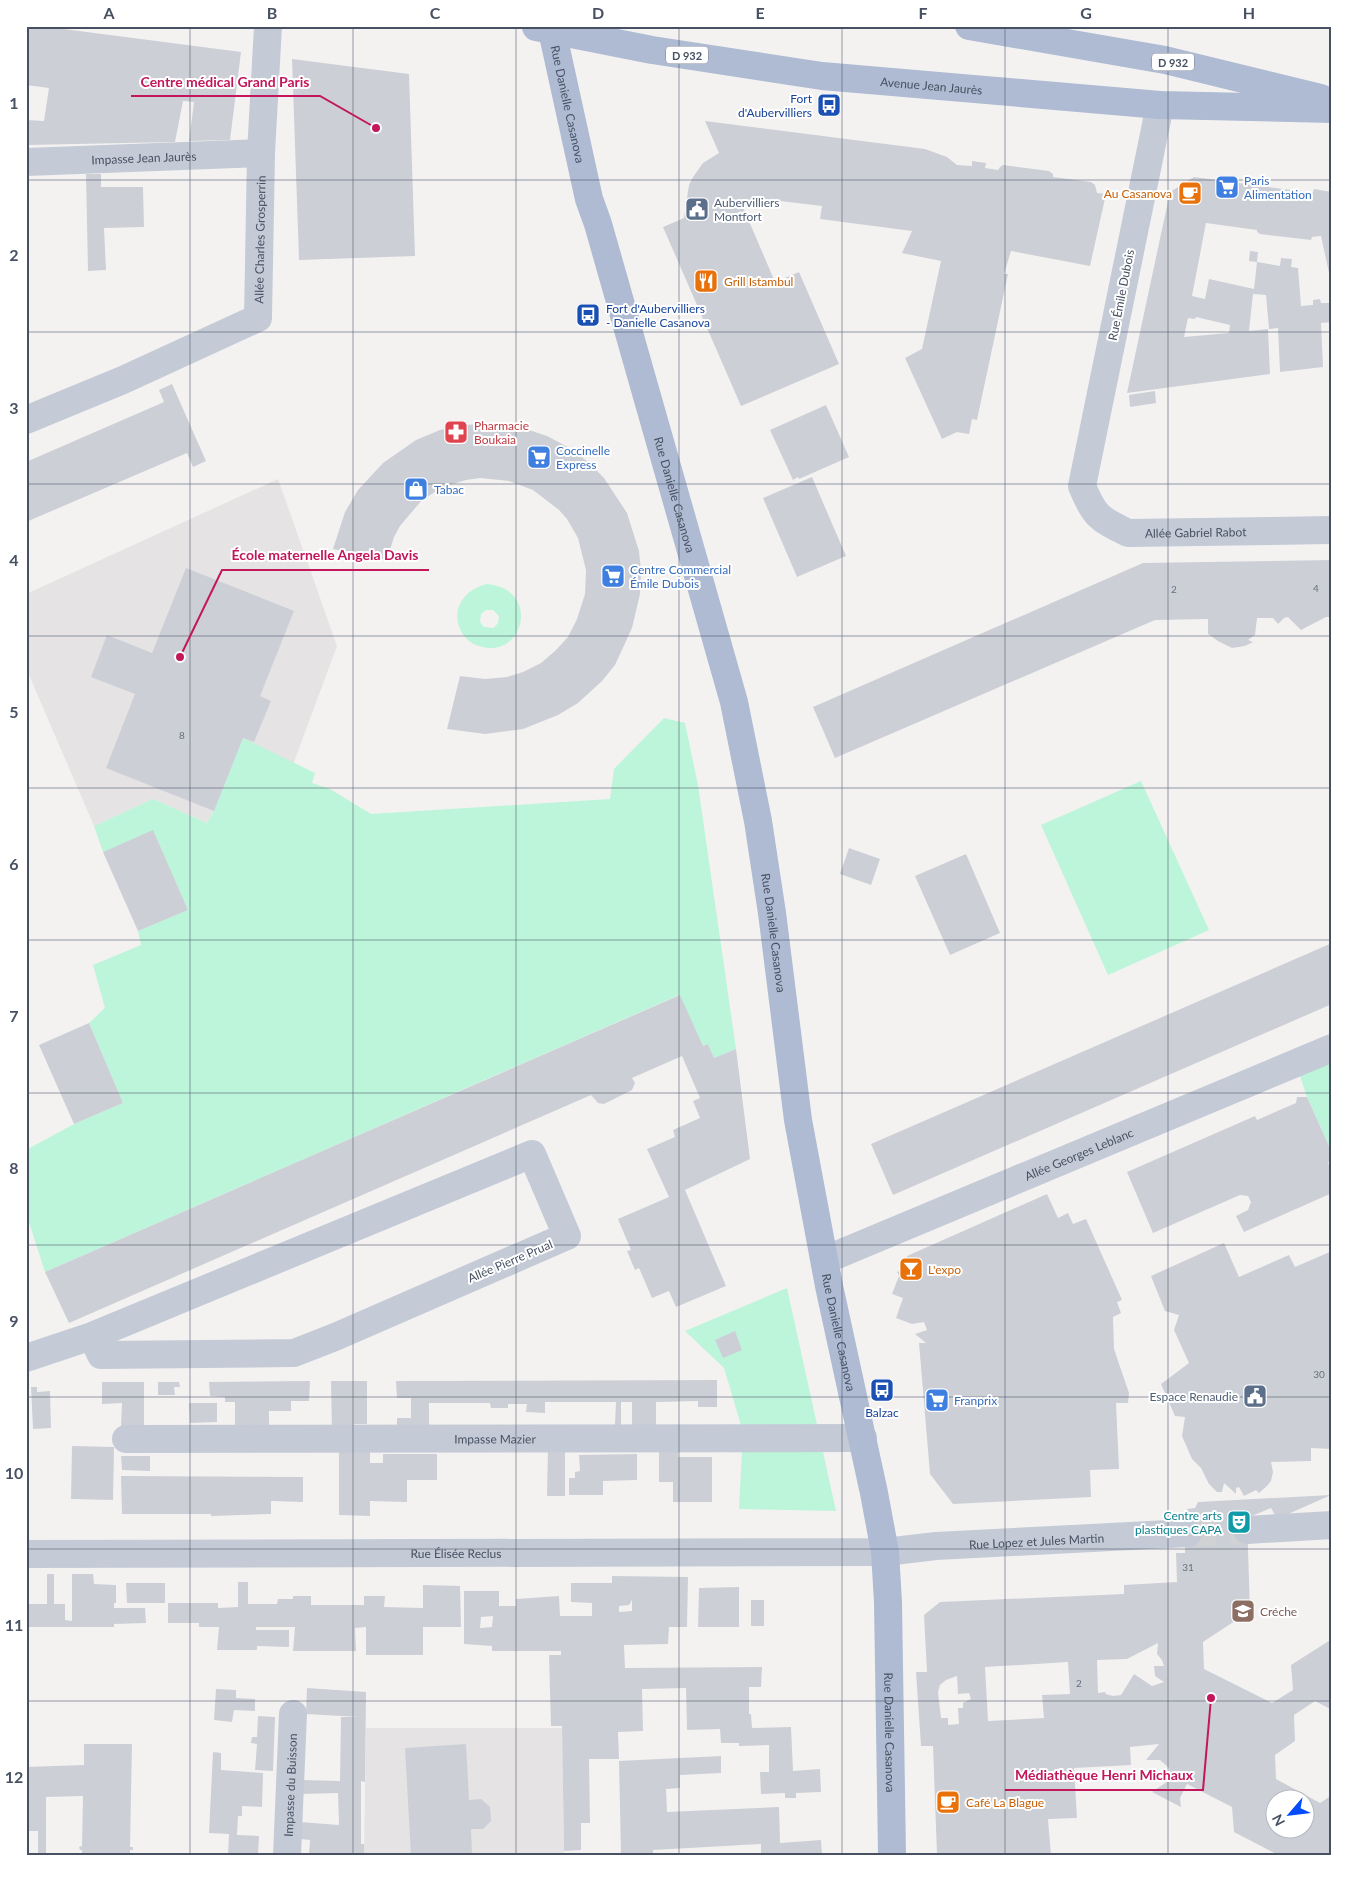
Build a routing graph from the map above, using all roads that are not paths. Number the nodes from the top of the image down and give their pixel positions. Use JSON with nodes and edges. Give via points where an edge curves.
{"nodes":[{"id":1,"x":268,"y":26,"type":"edge"},
{"id":2,"x":969,"y":26,"type":"edge"},
{"id":3,"x":546,"y":27,"type":"edge"},
{"id":4,"x":1072,"y":34,"type":"edge"},
{"id":5,"x":1332,"y":100,"type":"edge"},
{"id":6,"x":1160,"y":105,"type":"junction"},
{"id":7,"x":1332,"y":109,"type":"edge"},
{"id":8,"x":260,"y":153,"type":"junction"},
{"id":9,"x":26,"y":162,"type":"edge"},
{"id":10,"x":26,"y":420,"type":"edge"},
{"id":11,"x":1082,"y":486,"type":"joint"},
{"id":12,"x":1332,"y":530,"type":"edge"},
{"id":13,"x":1332,"y":1048,"type":"edge"},
{"id":14,"x":825,"y":1260,"type":"junction"},
{"id":15,"x":92,"y":1336,"type":"junction"},
{"id":16,"x":26,"y":1358,"type":"edge"},
{"id":17,"x":862,"y":1438,"type":"junction"},
{"id":18,"x":126,"y":1439,"type":"dead end"},
{"id":19,"x":1332,"y":1525,"type":"edge"},
{"id":20,"x":1247,"y":1530,"type":"tunnel mouth"},
{"id":21,"x":1188,"y":1533,"type":"tunnel mouth"},
{"id":22,"x":885,"y":1552,"type":"junction"},
{"id":23,"x":26,"y":1554,"type":"edge"},
{"id":24,"x":293,"y":1714,"type":"dead end"},
{"id":25,"x":287,"y":1855,"type":"edge"},
{"id":26,"x":892,"y":1855,"type":"edge"}],
"edges":[{"from":1,"to":8,"type":"street","name":"Allée Charles Grosperrin"},
{"from":2,"to":4,"type":"main road","number":"D 932"},
{"from":3,"to":6,"type":"main road","name":"Avenue Jean Jaurès","number":"D 932","via":[[652,50],[822,76]]},
{"from":3,"to":14,"type":"main road","name":"Rue Danielle Casanova","via":[[589,199],[734,702],[758,821],[798,1120]]},
{"from":4,"to":5,"type":"main road","number":"D 932"},
{"from":6,"to":7,"type":"main road","name":"Avenue Jean Jaurès","number":"D 932"},
{"from":6,"to":11,"type":"street","name":"Rue Émile Dubois"},
{"from":8,"to":9,"type":"street","name":"Impasse Jean Jaurès"},
{"from":8,"to":10,"type":"street","name":"Allée Charles Grosperrin","via":[[258,318]]},
{"from":11,"to":12,"type":"street","name":"Allée Gabriel Rabot","via":[[1091,508],[1106,523],[1128,533]]},
{"from":13,"to":14,"type":"street","name":"Allée Georges Leblanc"},
{"from":14,"to":17,"type":"main road","name":"Rue Danielle Casanova"},
{"from":15,"to":15,"type":"street","name":"Allée Pierre Prual","via":[[532,1154],[567,1236],[294,1354],[101,1355]]},
{"from":15,"to":16,"type":"street","name":"Allée Pierre Prual"},
{"from":17,"to":18,"type":"street","name":"Impasse Mazier"},
{"from":17,"to":22,"type":"main road","name":"Rue Danielle Casanova"},
{"from":19,"to":20,"type":"street"},
{"from":21,"to":22,"type":"street","name":"Rue Lopez et Jules Martin","via":[[936,1546]]},
{"from":22,"to":23,"type":"street","name":"Rue Élisée Reclus"},
{"from":22,"to":26,"type":"main road","name":"Rue Danielle Casanova"},
{"from":24,"to":25,"type":"street","name":"Impasse du Buisson"}]}
